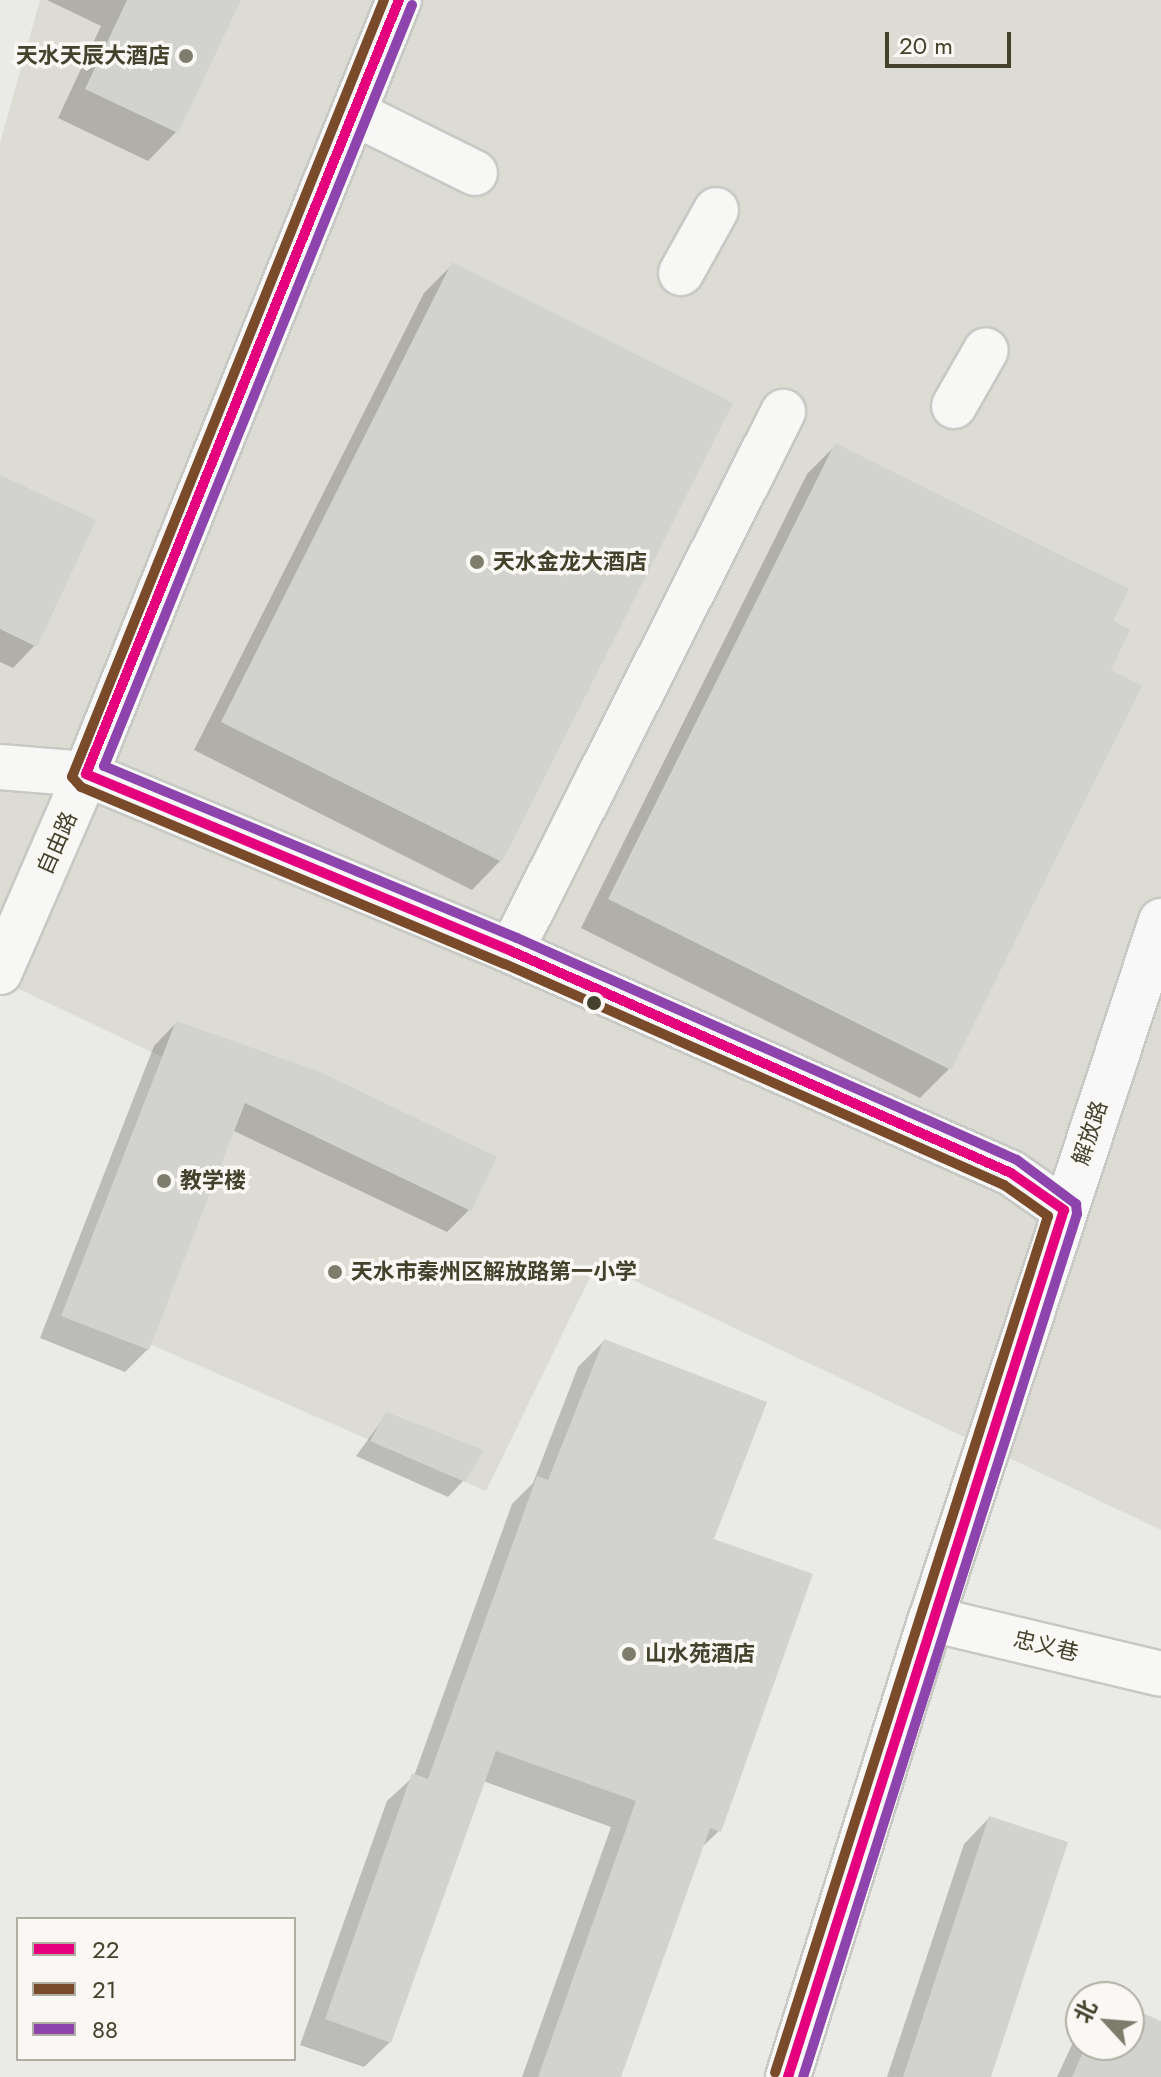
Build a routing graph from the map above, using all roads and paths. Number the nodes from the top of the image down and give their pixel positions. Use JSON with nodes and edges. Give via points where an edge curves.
{"nodes":[{"id":1,"x":399,"y":0,"type":"edge"},
{"id":2,"x":354,"y":113,"type":"junction"},
{"id":3,"x":475,"y":173,"type":"dead end"},
{"id":4,"x":716,"y":210,"type":"dead end"},
{"id":5,"x":681,"y":273,"type":"dead end"},
{"id":6,"x":986,"y":350,"type":"dead end"},
{"id":7,"x":954,"y":406,"type":"dead end"},
{"id":8,"x":783,"y":412,"type":"dead end"},
{"id":9,"x":0,"y":767,"type":"edge"},
{"id":10,"x":86,"y":774,"type":"junction"},
{"id":11,"x":1161,"y":921,"type":"edge"},
{"id":12,"x":511,"y":951,"type":"junction"},
{"id":13,"x":0,"y":972,"type":"edge"},
{"id":14,"x":1064,"y":1210,"type":"junction"},
{"id":15,"x":931,"y":1619,"type":"junction"},
{"id":16,"x":1161,"y":1674,"type":"edge"},
{"id":17,"x":788,"y":2077,"type":"edge"}],
"edges":[{"from":1,"to":2,"type":"main road","name":"自由路"},
{"from":2,"to":3,"type":"street"},
{"from":2,"to":10,"type":"main road","name":"自由路"},
{"from":4,"to":5,"type":"street"},
{"from":6,"to":7,"type":"street"},
{"from":8,"to":12,"type":"street"},
{"from":9,"to":10,"type":"street"},
{"from":10,"to":12,"type":"main road"},
{"from":10,"to":13,"type":"street","name":"自由路"},
{"from":11,"to":14,"type":"main road","name":"解放路"},
{"from":12,"to":14,"type":"main road","via":[[1011,1173]]},
{"from":14,"to":15,"type":"main road","name":"解放路"},
{"from":15,"to":16,"type":"street","name":"忠义巷"},
{"from":15,"to":17,"type":"main road","name":"解放路"}]}
